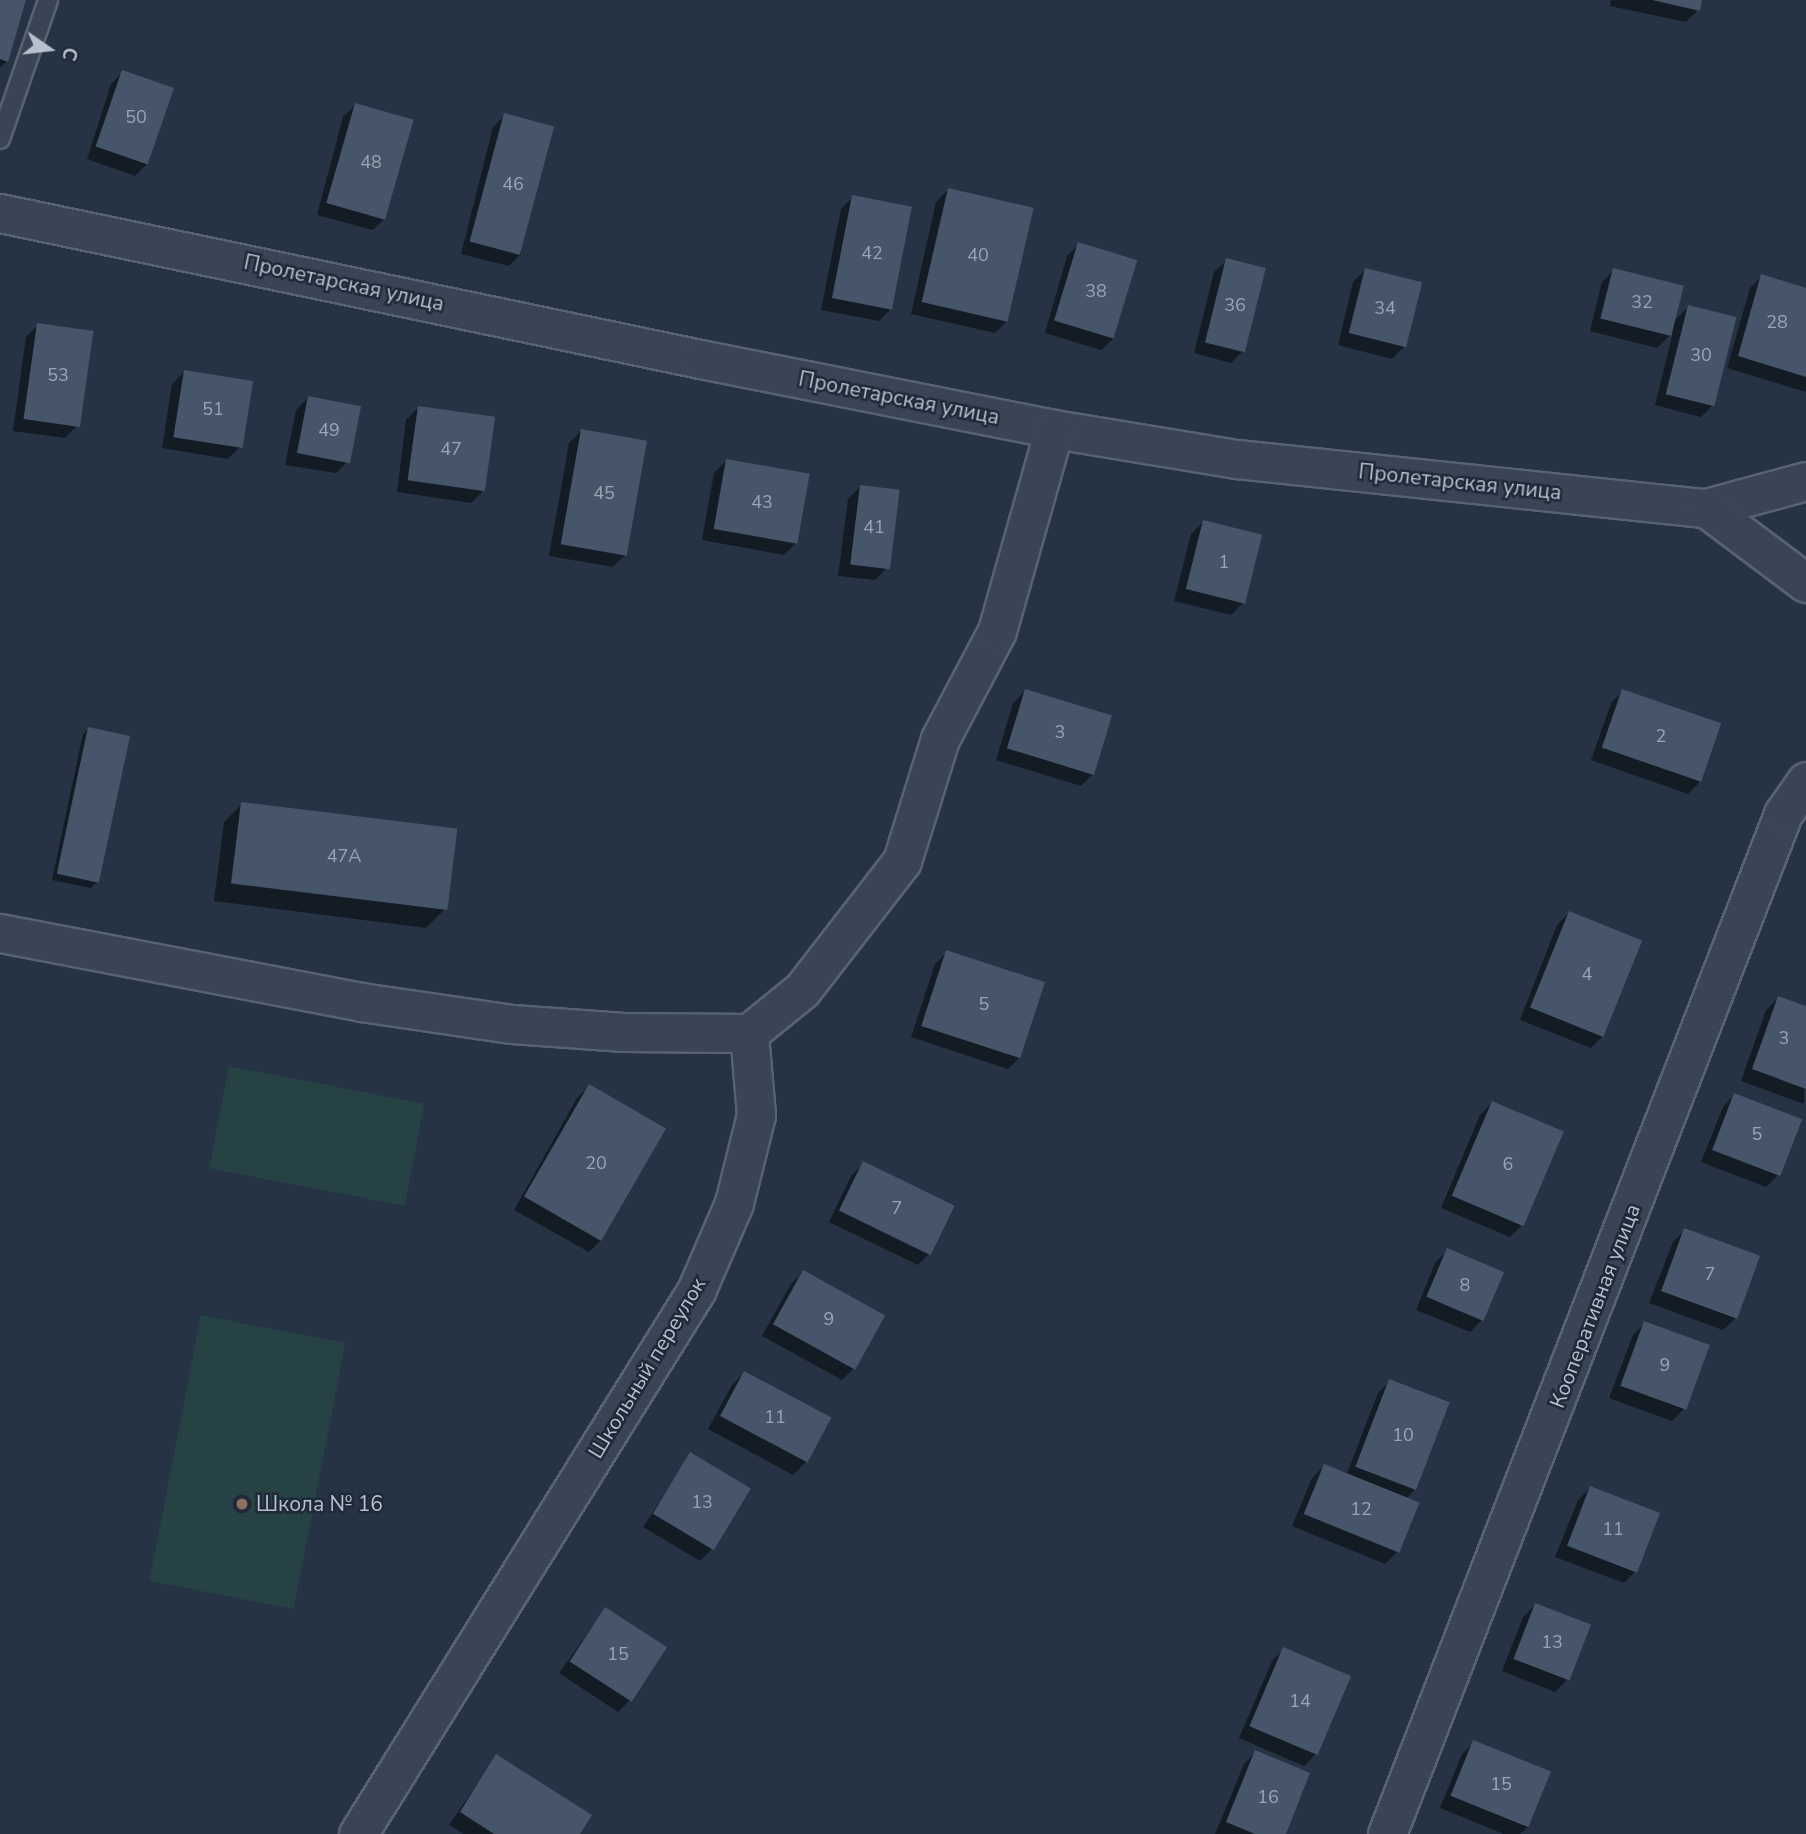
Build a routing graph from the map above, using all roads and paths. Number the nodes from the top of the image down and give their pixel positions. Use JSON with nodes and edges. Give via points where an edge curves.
{"nodes":[{"id":1,"x":48,"y":0,"type":"edge"},
{"id":2,"x":0,"y":139,"type":"edge"},
{"id":3,"x":0,"y":213,"type":"edge"},
{"id":4,"x":1054,"y":429,"type":"junction"},
{"id":5,"x":1806,"y":481,"type":"edge"},
{"id":6,"x":1706,"y":508,"type":"junction"},
{"id":7,"x":1806,"y":583,"type":"edge"},
{"id":8,"x":1806,"y":781,"type":"edge"},
{"id":9,"x":0,"y":933,"type":"edge"},
{"id":10,"x":748,"y":1033,"type":"junction"},
{"id":11,"x":358,"y":1834,"type":"edge"},
{"id":12,"x":1387,"y":1834,"type":"edge"}],
"edges":[{"from":1,"to":2,"type":"lane"},
{"from":3,"to":4,"type":"street","name":"Пролетарская улица"},
{"from":4,"to":6,"type":"street","name":"Пролетарская улица","via":[[1237,459]]},
{"from":4,"to":10,"type":"street","via":[[997,631],[940,739],[902,861],[802,990]]},
{"from":5,"to":6,"type":"street","name":"Пролетарская улица"},
{"from":6,"to":7,"type":"street"},
{"from":8,"to":12,"type":"street","name":"Кооперативная улица","via":[[1783,814]]},
{"from":9,"to":10,"type":"street","via":[[361,1002],[512,1024],[624,1032]]},
{"from":10,"to":11,"type":"street","name":"Школьный переулок","via":[[756,1115],[734,1203],[696,1291]]}]}
